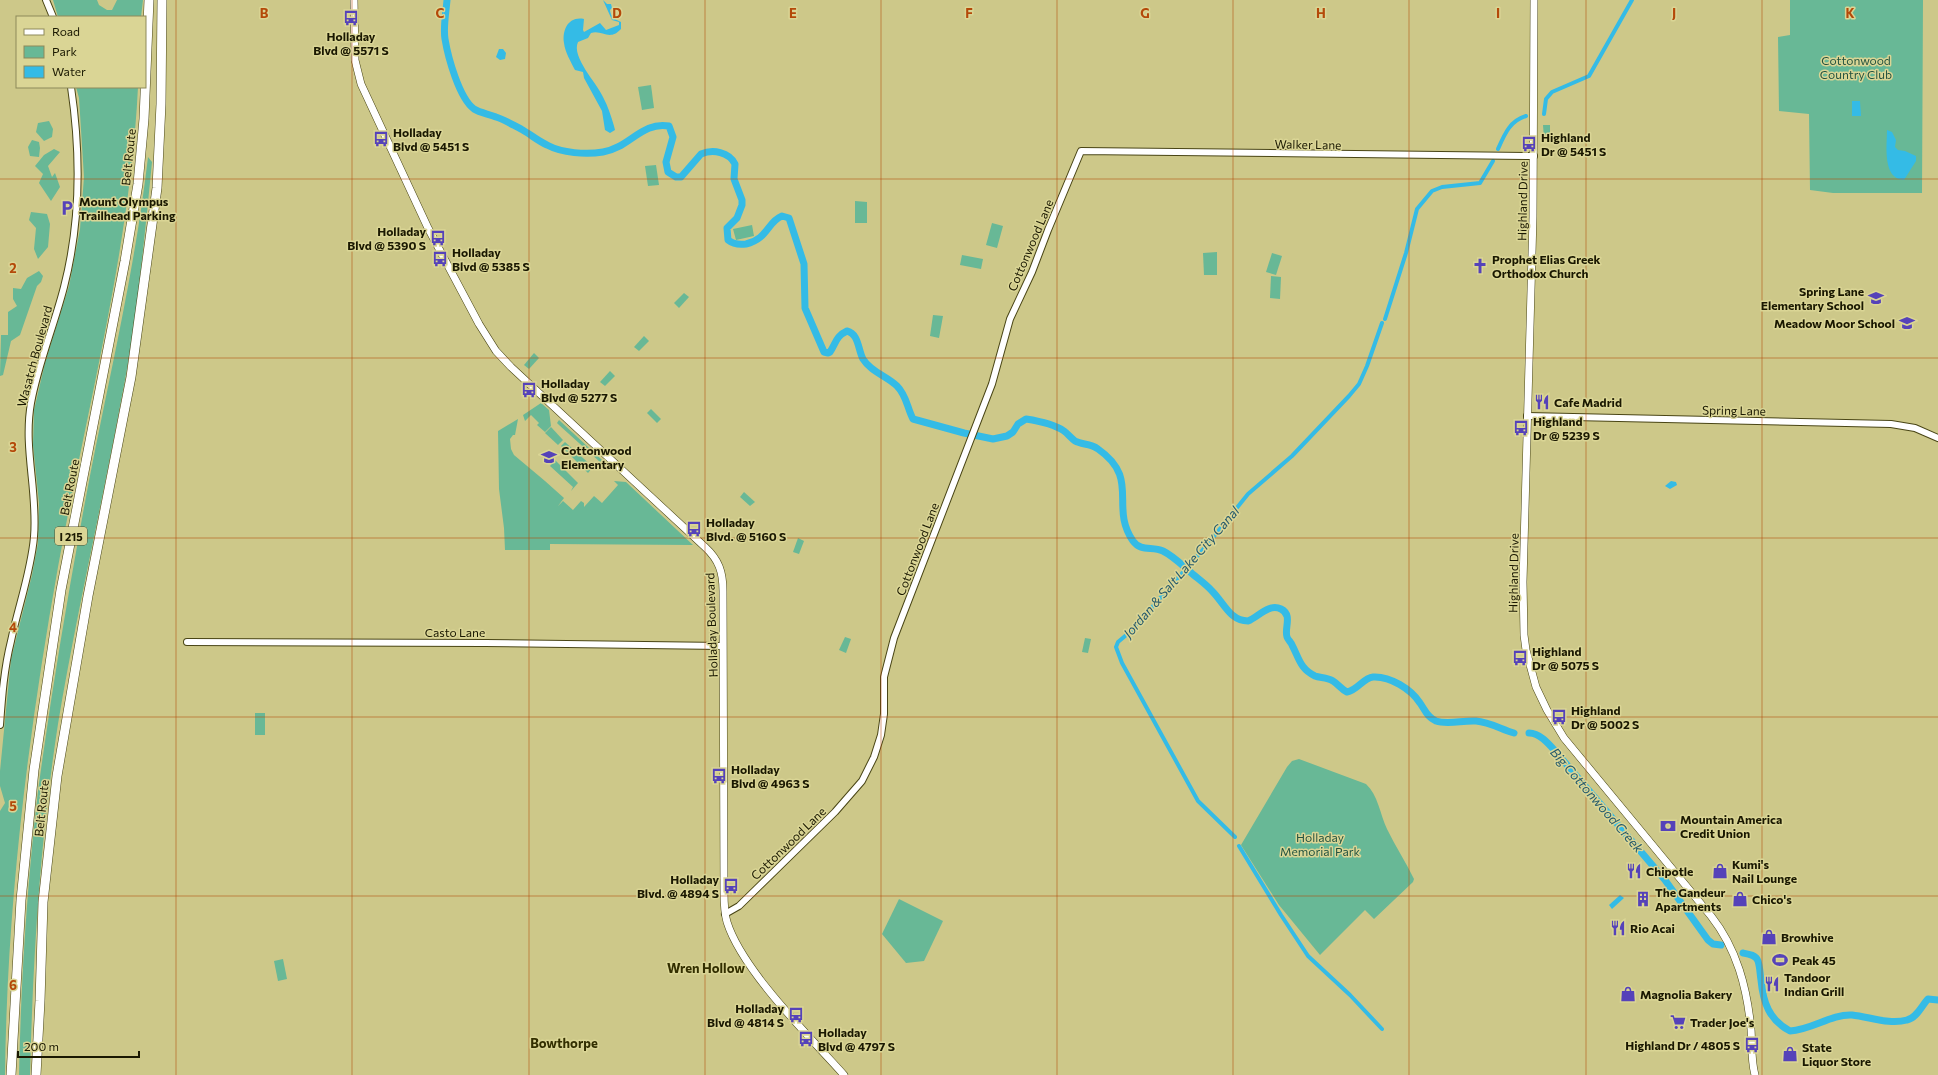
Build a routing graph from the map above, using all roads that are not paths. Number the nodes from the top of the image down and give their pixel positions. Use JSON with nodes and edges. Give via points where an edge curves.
{"nodes":[{"id":1,"x":46,"y":0,"type":"edge"},
{"id":2,"x":149,"y":0,"type":"edge"},
{"id":3,"x":162,"y":0,"type":"edge"},
{"id":4,"x":354,"y":0,"type":"edge"},
{"id":5,"x":1534,"y":0,"type":"edge"},
{"id":6,"x":53,"y":16,"type":"edge"},
{"id":7,"x":146,"y":71,"type":"edge"},
{"id":8,"x":71,"y":88,"type":"edge"},
{"id":9,"x":145,"y":88,"type":"edge"},
{"id":10,"x":1082,"y":151,"type":"joint"},
{"id":11,"x":1534,"y":156,"type":"junction"},
{"id":12,"x":1527,"y":416,"type":"junction"},
{"id":13,"x":1938,"y":438,"type":"edge"},
{"id":14,"x":187,"y":642,"type":"dead end"},
{"id":15,"x":723,"y":646,"type":"junction"},
{"id":16,"x":0,"y":726,"type":"edge"},
{"id":17,"x":726,"y":914,"type":"junction"},
{"id":18,"x":12,"y":1075,"type":"edge"},
{"id":19,"x":36,"y":1075,"type":"edge"},
{"id":20,"x":844,"y":1075,"type":"edge"},
{"id":21,"x":1755,"y":1075,"type":"edge"}],
"edges":[{"from":1,"to":6,"type":"street"},
{"from":2,"to":7,"type":"highway","name":"Belt Route","number":"I 215"},
{"from":3,"to":19,"type":"highway","name":"Belt Route","number":"I 215","via":[[161,104],[155,202],[131,377],[88,596],[57,776],[43,902]]},
{"from":4,"to":15,"type":"main road","name":"Holladay Boulevard","via":[[355,60],[361,84],[428,228],[479,324],[493,347],[511,367],[714,556],[723,580]]},
{"from":5,"to":11,"type":"main road","name":"Highland Drive"},
{"from":8,"to":16,"type":"street","name":"Wasatch Boulevard","via":[[79,165],[76,219],[65,282],[35,384],[30,411],[29,437],[35,502],[34,540],[9,650]]},
{"from":9,"to":18,"type":"highway","name":"Belt Route","number":"I 215","via":[[138,184],[61,590],[34,770],[21,900]]},
{"from":10,"to":11,"type":"street","name":"Walker Lane"},
{"from":10,"to":17,"type":"street","name":"Cottonwood Lane","via":[[1010,319],[992,384],[891,648],[884,677],[881,735],[874,757],[862,781],[835,812],[739,906]]},
{"from":11,"to":12,"type":"main road","name":"Highland Drive"},
{"from":12,"to":13,"type":"street","name":"Spring Lane","via":[[1891,424],[1915,428]]},
{"from":12,"to":21,"type":"main road","name":"Highland Drive","via":[[1524,635],[1536,687],[1546,710],[1564,738],[1725,935],[1745,990]]},
{"from":14,"to":15,"type":"street","name":"Casto Lane"},
{"from":15,"to":17,"type":"main road","name":"Holladay Boulevard"},
{"from":17,"to":20,"type":"main road","name":"Holladay Boulevard","via":[[730,930],[753,968],[779,1002]]}]}
